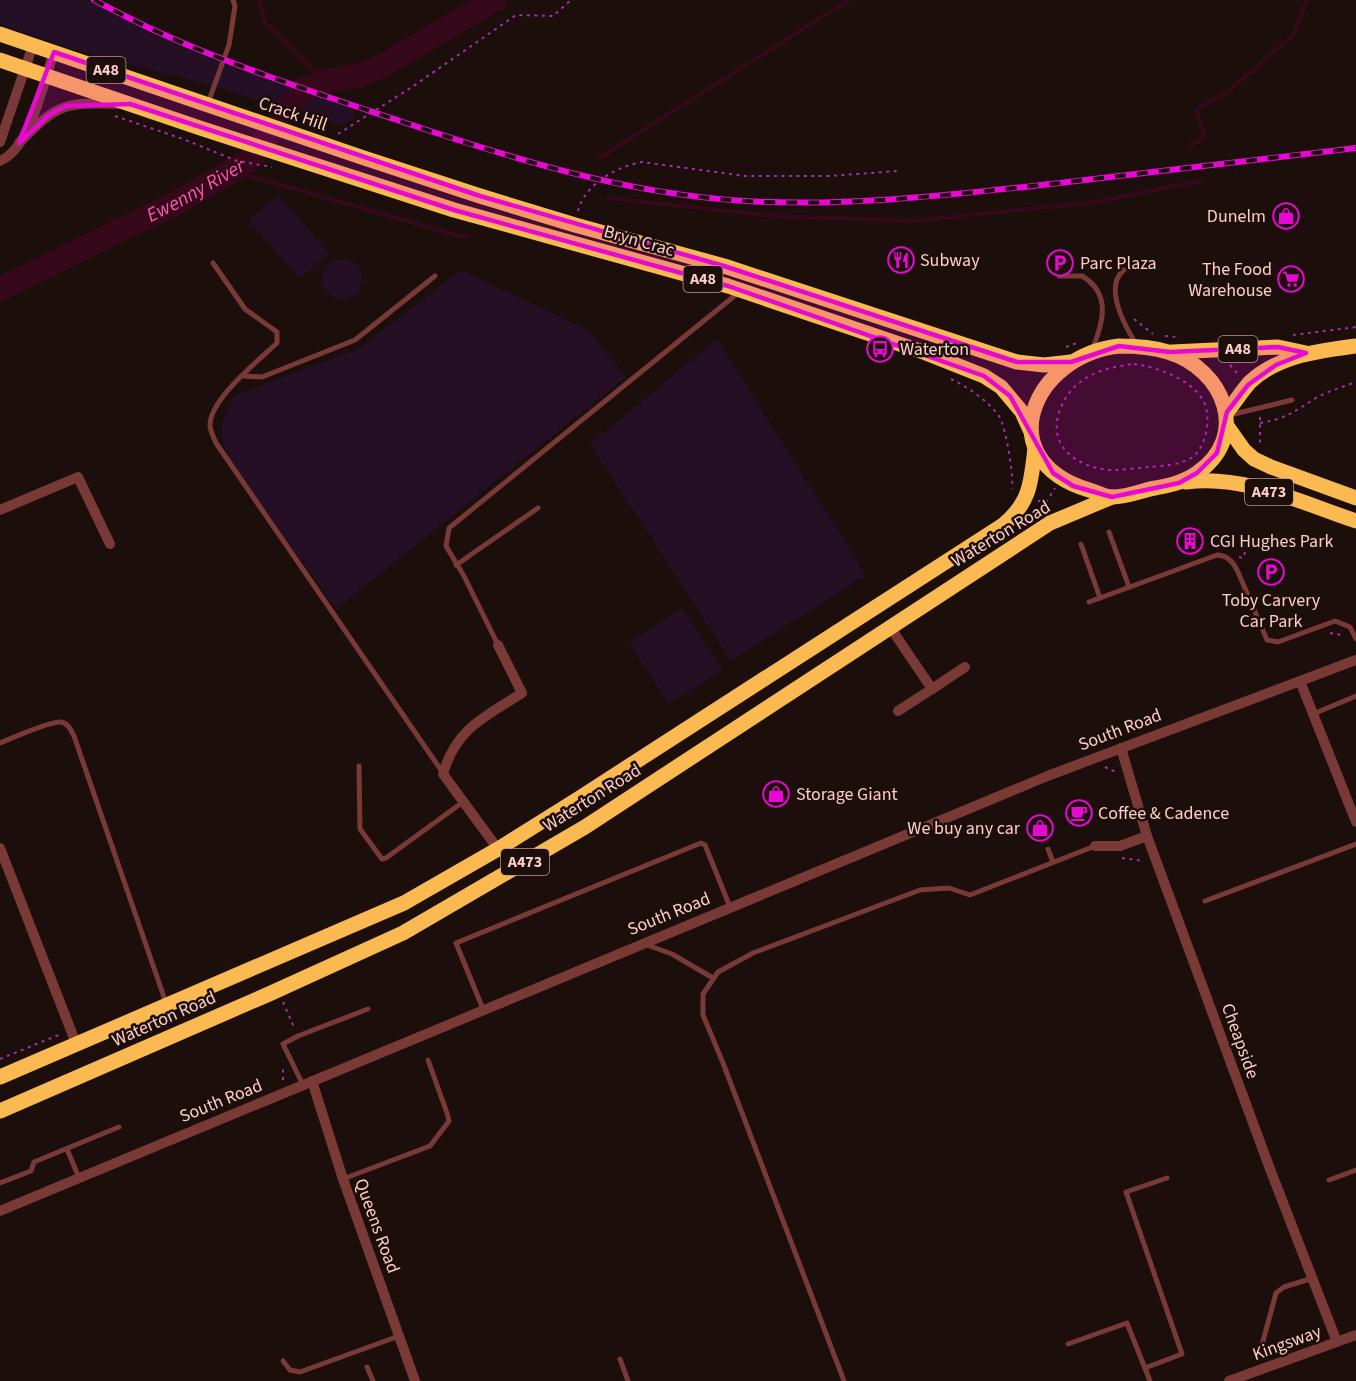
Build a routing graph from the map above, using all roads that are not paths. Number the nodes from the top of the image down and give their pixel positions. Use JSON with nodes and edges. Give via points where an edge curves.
{"nodes":[{"id":1,"x":233,"y":0,"type":"edge"},
{"id":2,"x":0,"y":34,"type":"edge"},
{"id":3,"x":33,"y":45,"type":"junction"},
{"id":4,"x":54,"y":52,"type":"junction"},
{"id":5,"x":0,"y":60,"type":"edge"},
{"id":6,"x":25,"y":68,"type":"junction"},
{"id":7,"x":45,"y":75,"type":"junction"},
{"id":8,"x":130,"y":104,"type":"junction"},
{"id":9,"x":210,"y":106,"type":"junction"},
{"id":10,"x":0,"y":142,"type":"edge"},
{"id":11,"x":20,"y":143,"type":"junction"},
{"id":12,"x":361,"y":157,"type":"joint"},
{"id":13,"x":0,"y":161,"type":"edge"},
{"id":14,"x":213,"y":263,"type":"dead end"},
{"id":15,"x":1124,"y":270,"type":"dead end"},
{"id":16,"x":435,"y":276,"type":"dead end"},
{"id":17,"x":1059,"y":276,"type":"dead end"},
{"id":18,"x":741,"y":290,"type":"junction"},
{"id":19,"x":1087,"y":346,"type":"junction"},
{"id":20,"x":1138,"y":346,"type":"junction"},
{"id":21,"x":1356,"y":346,"type":"edge"},
{"id":22,"x":1170,"y":352,"type":"junction"},
{"id":23,"x":1306,"y":353,"type":"junction"},
{"id":24,"x":1071,"y":362,"type":"junction"},
{"id":25,"x":244,"y":376,"type":"junction"},
{"id":26,"x":1292,"y":400,"type":"dead end"},
{"id":27,"x":1227,"y":418,"type":"junction"},
{"id":28,"x":1031,"y":432,"type":"junction"},
{"id":29,"x":1035,"y":448,"type":"junction"},
{"id":30,"x":1179,"y":483,"type":"junction"},
{"id":31,"x":1112,"y":497,"type":"junction"},
{"id":32,"x":1356,"y":498,"type":"edge"},
{"id":33,"x":538,"y":508,"type":"dead end"},
{"id":34,"x":0,"y":510,"type":"edge"},
{"id":35,"x":1356,"y":521,"type":"edge"},
{"id":36,"x":1109,"y":532,"type":"dead end"},
{"id":37,"x":110,"y":544,"type":"dead end"},
{"id":38,"x":1081,"y":544,"type":"dead end"},
{"id":39,"x":456,"y":565,"type":"junction"},
{"id":40,"x":1129,"y":587,"type":"junction"},
{"id":41,"x":1100,"y":598,"type":"junction"},
{"id":42,"x":1089,"y":602,"type":"dead end"},
{"id":43,"x":890,"y":627,"type":"junction"},
{"id":44,"x":1356,"y":639,"type":"edge"},
{"id":45,"x":498,"y":645,"type":"joint"},
{"id":46,"x":1356,"y":660,"type":"edge"},
{"id":47,"x":965,"y":667,"type":"dead end"},
{"id":48,"x":1300,"y":681,"type":"junction"},
{"id":49,"x":932,"y":689,"type":"junction"},
{"id":50,"x":1356,"y":696,"type":"edge"},
{"id":51,"x":898,"y":711,"type":"dead end"},
{"id":52,"x":1313,"y":714,"type":"junction"},
{"id":53,"x":0,"y":743,"type":"edge"},
{"id":54,"x":1121,"y":748,"type":"junction"},
{"id":55,"x":359,"y":766,"type":"dead end"},
{"id":56,"x":443,"y":774,"type":"junction"},
{"id":57,"x":1352,"y":797,"type":"edge"},
{"id":58,"x":463,"y":802,"type":"junction"},
{"id":59,"x":1356,"y":822,"type":"edge"},
{"id":60,"x":1147,"y":836,"type":"junction"},
{"id":61,"x":1356,"y":844,"type":"edge"},
{"id":62,"x":1095,"y":846,"type":"joint"},
{"id":63,"x":0,"y":848,"type":"edge"},
{"id":64,"x":498,"y":849,"type":"junction"},
{"id":65,"x":1048,"y":849,"type":"dead end"},
{"id":66,"x":1053,"y":862,"type":"junction"},
{"id":67,"x":1205,"y":901,"type":"dead end"},
{"id":68,"x":730,"y":907,"type":"junction"},
{"id":69,"x":642,"y":943,"type":"junction"},
{"id":70,"x":713,"y":978,"type":"junction"},
{"id":71,"x":167,"y":1006,"type":"junction"},
{"id":72,"x":368,"y":1009,"type":"dead end"},
{"id":73,"x":483,"y":1009,"type":"junction"},
{"id":74,"x":77,"y":1046,"type":"junction"},
{"id":75,"x":428,"y":1060,"type":"dead end"},
{"id":76,"x":0,"y":1077,"type":"edge"},
{"id":77,"x":308,"y":1083,"type":"junction"},
{"id":78,"x":0,"y":1111,"type":"edge"},
{"id":79,"x":119,"y":1127,"type":"dead end"},
{"id":80,"x":67,"y":1149,"type":"junction"},
{"id":81,"x":1356,"y":1170,"type":"edge"},
{"id":82,"x":79,"y":1178,"type":"junction"},
{"id":83,"x":1167,"y":1178,"type":"dead end"},
{"id":84,"x":343,"y":1179,"type":"junction"},
{"id":85,"x":1329,"y":1180,"type":"dead end"},
{"id":86,"x":0,"y":1183,"type":"edge"},
{"id":87,"x":0,"y":1211,"type":"edge"},
{"id":88,"x":1312,"y":1278,"type":"junction"},
{"id":89,"x":1356,"y":1335,"type":"edge"},
{"id":90,"x":399,"y":1336,"type":"junction"},
{"id":91,"x":1337,"y":1342,"type":"junction"},
{"id":92,"x":1068,"y":1344,"type":"dead end"},
{"id":93,"x":1262,"y":1345,"type":"dead end"},
{"id":94,"x":620,"y":1359,"type":"dead end"},
{"id":95,"x":283,"y":1361,"type":"dead end"},
{"id":96,"x":368,"y":1367,"type":"dead end"},
{"id":97,"x":1145,"y":1368,"type":"junction"},
{"id":98,"x":373,"y":1381,"type":"edge"},
{"id":99,"x":415,"y":1381,"type":"edge"},
{"id":100,"x":628,"y":1381,"type":"edge"},
{"id":101,"x":844,"y":1381,"type":"edge"},
{"id":102,"x":1150,"y":1381,"type":"edge"},
{"id":103,"x":1229,"y":1381,"type":"edge"}],
"edges":[{"from":1,"to":9,"type":"lane","via":[[229,45]]},
{"from":2,"to":3,"type":"main road","number":"A48"},
{"from":3,"to":4,"type":"main road","number":"A48"},
{"from":3,"to":6,"type":"street"},
{"from":4,"to":7,"type":"street"},
{"from":4,"to":9,"type":"main road","number":"A48"},
{"from":5,"to":6,"type":"main road","number":"A48"},
{"from":6,"to":7,"type":"main road","number":"A48"},
{"from":6,"to":10,"type":"street"},
{"from":7,"to":8,"type":"main road","number":"A48"},
{"from":7,"to":11,"type":"street"},
{"from":8,"to":11,"type":"street","via":[[66,106],[49,115]]},
{"from":8,"to":18,"type":"main road","name":"Bryn Crac","number":"A48","via":[[454,210]]},
{"from":9,"to":12,"type":"main road","name":"Crack Hill","number":"A48"},
{"from":11,"to":13,"type":"street"},
{"from":12,"to":24,"type":"main road","name":"Bryn Crac","number":"A48","via":[[575,225],[724,266],[1017,362]]},
{"from":14,"to":25,"type":"lane","via":[[245,309],[277,332],[277,344]]},
{"from":15,"to":20,"type":"lane","via":[[1117,276],[1115,286],[1122,319]]},
{"from":16,"to":25,"type":"lane","via":[[355,340],[262,377]]},
{"from":17,"to":19,"type":"lane","via":[[1082,276],[1097,289],[1102,324]]},
{"from":18,"to":28,"type":"main road","name":"Bryn Crac","number":"A48","via":[[984,376],[1010,396]]},
{"from":18,"to":39,"type":"lane","via":[[449,528],[446,546]]},
{"from":19,"to":20,"type":"main road","number":"A48"},
{"from":19,"to":24,"type":"main road","number":"A48"},
{"from":20,"to":22,"type":"main road","number":"A48"},
{"from":21,"to":23,"type":"main road","number":"A48"},
{"from":22,"to":23,"type":"main road","number":"A48","via":[[1278,347]]},
{"from":22,"to":27,"type":"main road","number":"A48","via":[[1210,378],[1219,390]]},
{"from":23,"to":27,"type":"main road","number":"A48","via":[[1256,377]]},
{"from":24,"to":28,"type":"main road","number":"A48","via":[[1041,393]]},
{"from":25,"to":56,"type":"lane","via":[[213,410],[210,426],[216,443]]},
{"from":26,"to":27,"type":"lane"},
{"from":27,"to":30,"type":"main road","number":"A48","via":[[1217,453],[1197,473]]},
{"from":27,"to":32,"type":"main road","number":"A473","via":[[1244,450],[1254,459]]},
{"from":28,"to":29,"type":"main road","number":"A48"},
{"from":29,"to":31,"type":"main road","number":"A48","via":[[1042,461],[1073,486]]},
{"from":29,"to":64,"type":"main road","name":"Waterton Road","number":"A473","via":[[1030,486],[1019,493],[1013,516],[1003,525]]},
{"from":30,"to":31,"type":"main road","number":"A48"},
{"from":30,"to":35,"type":"main road","number":"A473","via":[[1205,479],[1234,482]]},
{"from":31,"to":43,"type":"main road","name":"Waterton Road","number":"A473","via":[[1050,523]]},
{"from":33,"to":39,"type":"lane"},
{"from":34,"to":37,"type":"street","via":[[78,477]]},
{"from":36,"to":40,"type":"lane"},
{"from":38,"to":41,"type":"lane"},
{"from":39,"to":45,"type":"lane"},
{"from":40,"to":41,"type":"lane"},
{"from":40,"to":44,"type":"lane","via":[[1223,555],[1233,562],[1267,640],[1278,642],[1335,621],[1350,627]]},
{"from":41,"to":42,"type":"lane"},
{"from":43,"to":49,"type":"street"},
{"from":43,"to":78,"type":"main road","name":"Waterton Road","number":"A473","via":[[585,827],[403,933]]},
{"from":45,"to":56,"type":"street","via":[[522,693],[461,736],[449,754]]},
{"from":46,"to":48,"type":"street","name":"South Road"},
{"from":47,"to":49,"type":"street"},
{"from":48,"to":52,"type":"street"},
{"from":48,"to":54,"type":"street","name":"South Road"},
{"from":49,"to":51,"type":"street"},
{"from":50,"to":52,"type":"lane"},
{"from":52,"to":57,"type":"street"},
{"from":53,"to":71,"type":"lane","via":[[50,724],[61,722],[69,726]]},
{"from":54,"to":60,"type":"street","name":"Cheapside"},
{"from":54,"to":68,"type":"street","name":"South Road"},
{"from":55,"to":58,"type":"lane","via":[[360,829],[382,859]]},
{"from":56,"to":58,"type":"street"},
{"from":57,"to":59,"type":"street"},
{"from":58,"to":64,"type":"street"},
{"from":60,"to":62,"type":"street","via":[[1120,846]]},
{"from":60,"to":88,"type":"street","name":"Cheapside"},
{"from":61,"to":67,"type":"lane"},
{"from":62,"to":66,"type":"lane"},
{"from":63,"to":74,"type":"street"},
{"from":64,"to":71,"type":"main road","name":"Waterton Road","number":"A473","via":[[404,903]]},
{"from":65,"to":66,"type":"lane"},
{"from":66,"to":70,"type":"lane","via":[[970,895],[949,888],[920,891],[753,953]]},
{"from":68,"to":69,"type":"street","name":"South Road"},
{"from":68,"to":73,"type":"lane","via":[[701,843],[456,943]]},
{"from":69,"to":70,"type":"lane","via":[[672,954]]},
{"from":69,"to":73,"type":"street","name":"South Road"},
{"from":70,"to":101,"type":"lane","via":[[703,994],[703,1016]]},
{"from":71,"to":74,"type":"main road","name":"Waterton Road","number":"A473"},
{"from":72,"to":77,"type":"lane","via":[[283,1044]]},
{"from":73,"to":77,"type":"street","name":"South Road"},
{"from":74,"to":76,"type":"main road","name":"Waterton Road","number":"A473"},
{"from":75,"to":84,"type":"lane","via":[[449,1121],[445,1129],[430,1146]]},
{"from":77,"to":82,"type":"street","name":"South Road"},
{"from":77,"to":84,"type":"street","name":"Queens Road"},
{"from":79,"to":80,"type":"lane"},
{"from":80,"to":82,"type":"lane"},
{"from":80,"to":86,"type":"lane","via":[[34,1162],[31,1171]]},
{"from":81,"to":85,"type":"lane"},
{"from":82,"to":87,"type":"street","name":"South Road"},
{"from":83,"to":97,"type":"lane","via":[[1126,1192],[1182,1354]]},
{"from":84,"to":90,"type":"street","name":"Queens Road"},
{"from":88,"to":91,"type":"street","name":"Cheapside"},
{"from":88,"to":93,"type":"lane","via":[[1276,1293]]},
{"from":89,"to":91,"type":"street","name":"Kingsway"},
{"from":90,"to":95,"type":"lane","via":[[300,1372],[290,1370]]},
{"from":90,"to":99,"type":"street","name":"Queens Road"},
{"from":91,"to":103,"type":"street","name":"Kingsway"},
{"from":92,"to":97,"type":"lane","via":[[1127,1323]]},
{"from":94,"to":100,"type":"lane"},
{"from":96,"to":98,"type":"lane"},
{"from":97,"to":102,"type":"lane"}]}
